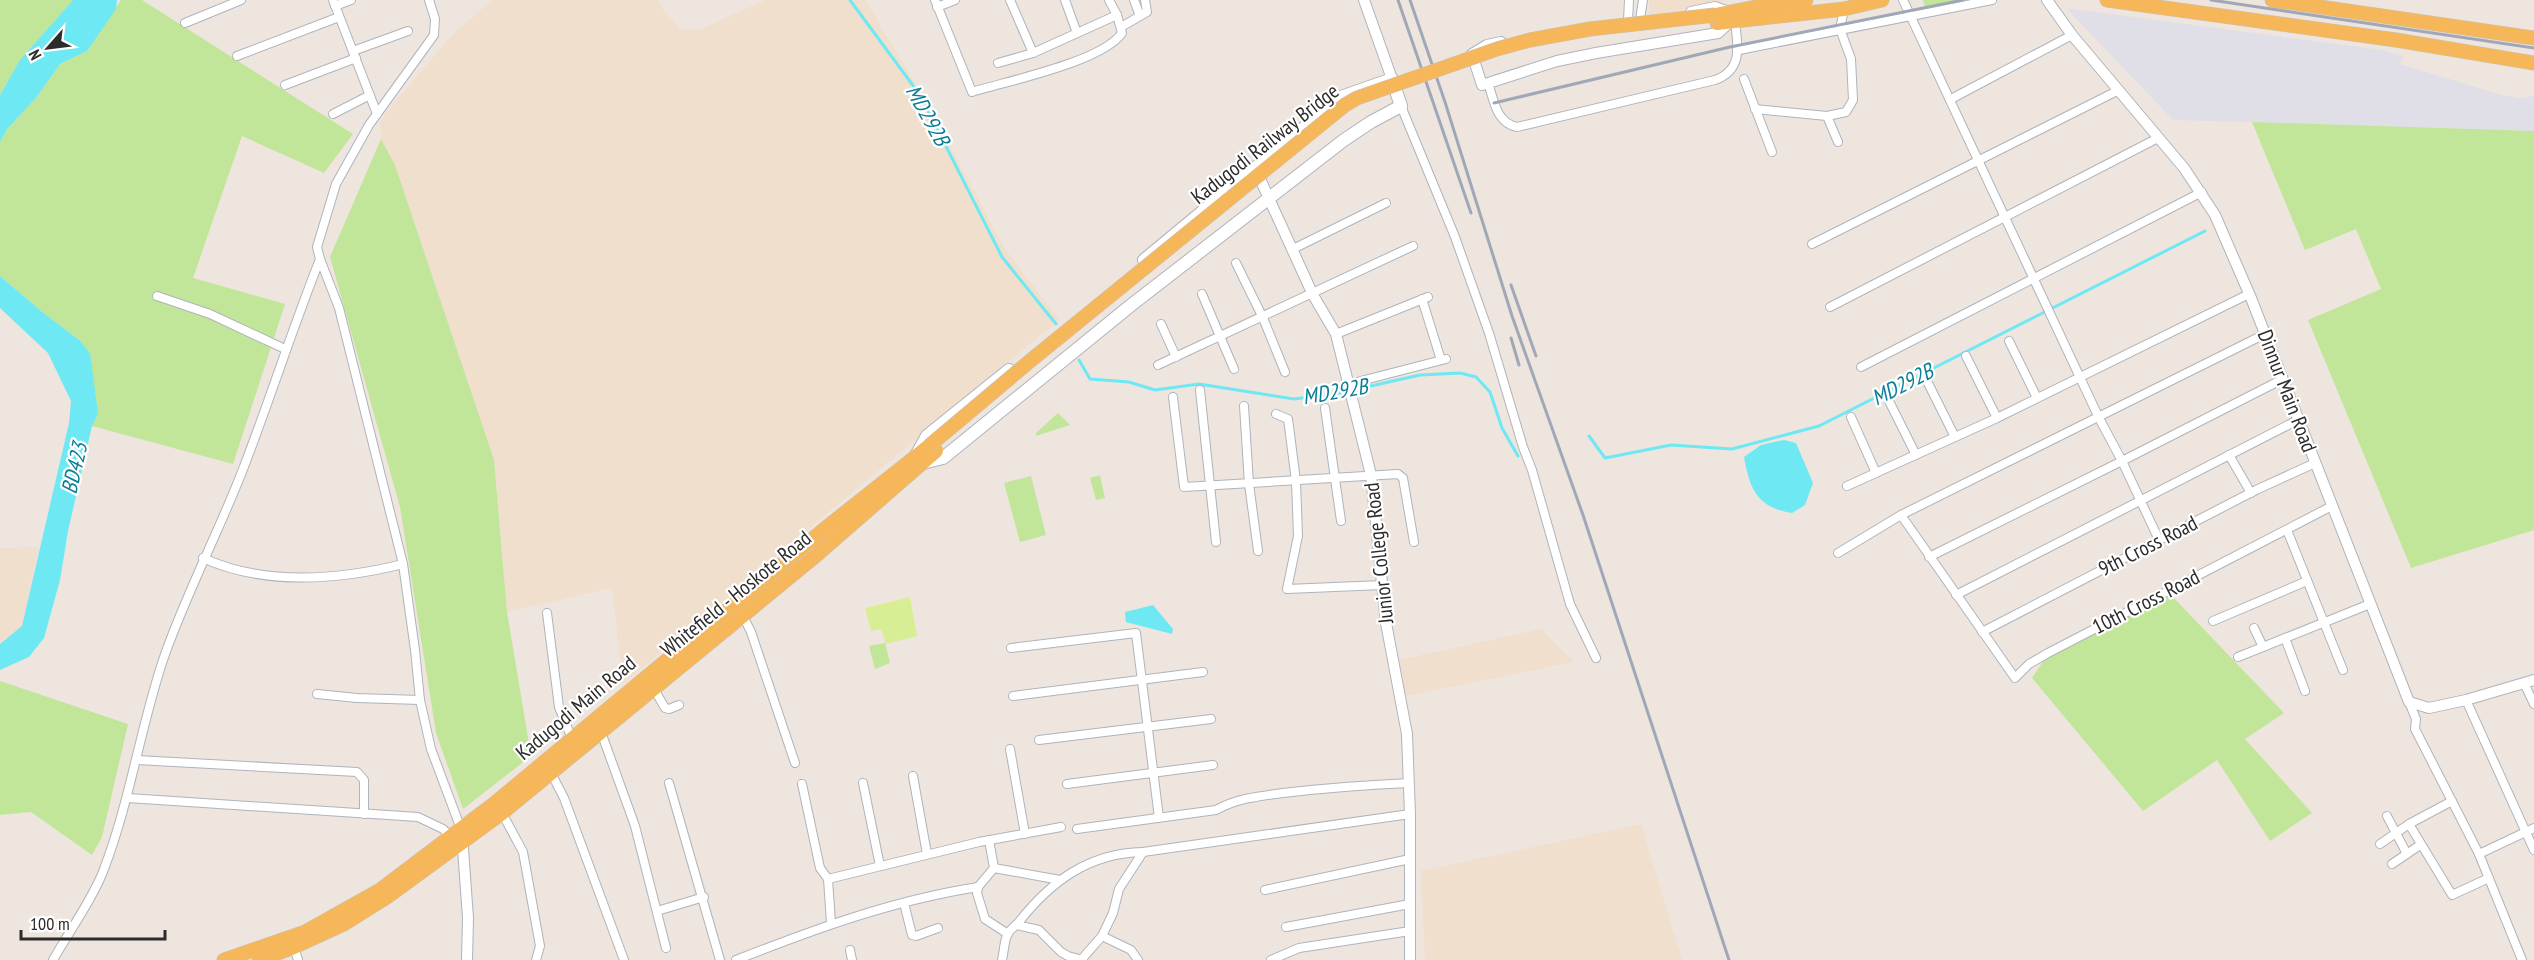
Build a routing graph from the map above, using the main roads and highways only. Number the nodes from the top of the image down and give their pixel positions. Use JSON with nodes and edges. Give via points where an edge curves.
{"nodes":[{"id":1,"x":1806,"y":0,"type":"edge"},
{"id":2,"x":1882,"y":0,"type":"edge"},
{"id":3,"x":2108,"y":0,"type":"edge"},
{"id":4,"x":2272,"y":0,"type":"edge"},
{"id":5,"x":2331,"y":8,"type":"junction"},
{"id":6,"x":1726,"y":19,"type":"junction"},
{"id":7,"x":2325,"y":29,"type":"junction"},
{"id":8,"x":2534,"y":38,"type":"edge"},
{"id":9,"x":2534,"y":63,"type":"edge"},
{"id":10,"x":933,"y":448,"type":"joint"},
{"id":11,"x":920,"y":459,"type":"junction"},
{"id":12,"x":458,"y":835,"type":"junction"},
{"id":13,"x":296,"y":954,"type":"edge"},
{"id":14,"x":224,"y":960,"type":"edge"},
{"id":15,"x":259,"y":960,"type":"edge"}],
"edges":[{"from":1,"to":6,"type":"main road","via":[[1788,1]]},
{"from":2,"to":6,"type":"main road","via":[[1844,9]]},
{"from":3,"to":7,"type":"main road"},
{"from":4,"to":5,"type":"main road"},
{"from":5,"to":7,"type":"main road"},
{"from":5,"to":8,"type":"main road"},
{"from":6,"to":10,"type":"main road","name":"Kadugodi Railway Bridge","bridge":true,"via":[[1590,29],[1530,40],[1357,98],[1222,203]]},
{"from":7,"to":9,"type":"main road"},
{"from":10,"to":11,"type":"main road","name":"Kadugodi Main Road"},
{"from":11,"to":11,"type":"main road","via":[[927,436],[1255,166],[1341,97],[1392,79],[1401,106],[1371,122],[1122,312],[943,458]]},
{"from":11,"to":12,"type":"main road","name":"Kadugodi Main Road","via":[[734,603]]},
{"from":11,"to":12,"type":"main road","name":"Whitefield - Hoskote Road","via":[[744,615],[502,813]]},
{"from":12,"to":13,"type":"main road","name":"Whitefield - Hoskote Road","via":[[364,911]]},
{"from":12,"to":14,"type":"main road","name":"Kadugodi Main Road","via":[[358,903],[290,938]]},
{"from":13,"to":15,"type":"main road","name":"Whitefield - Hoskote Road"}]}
